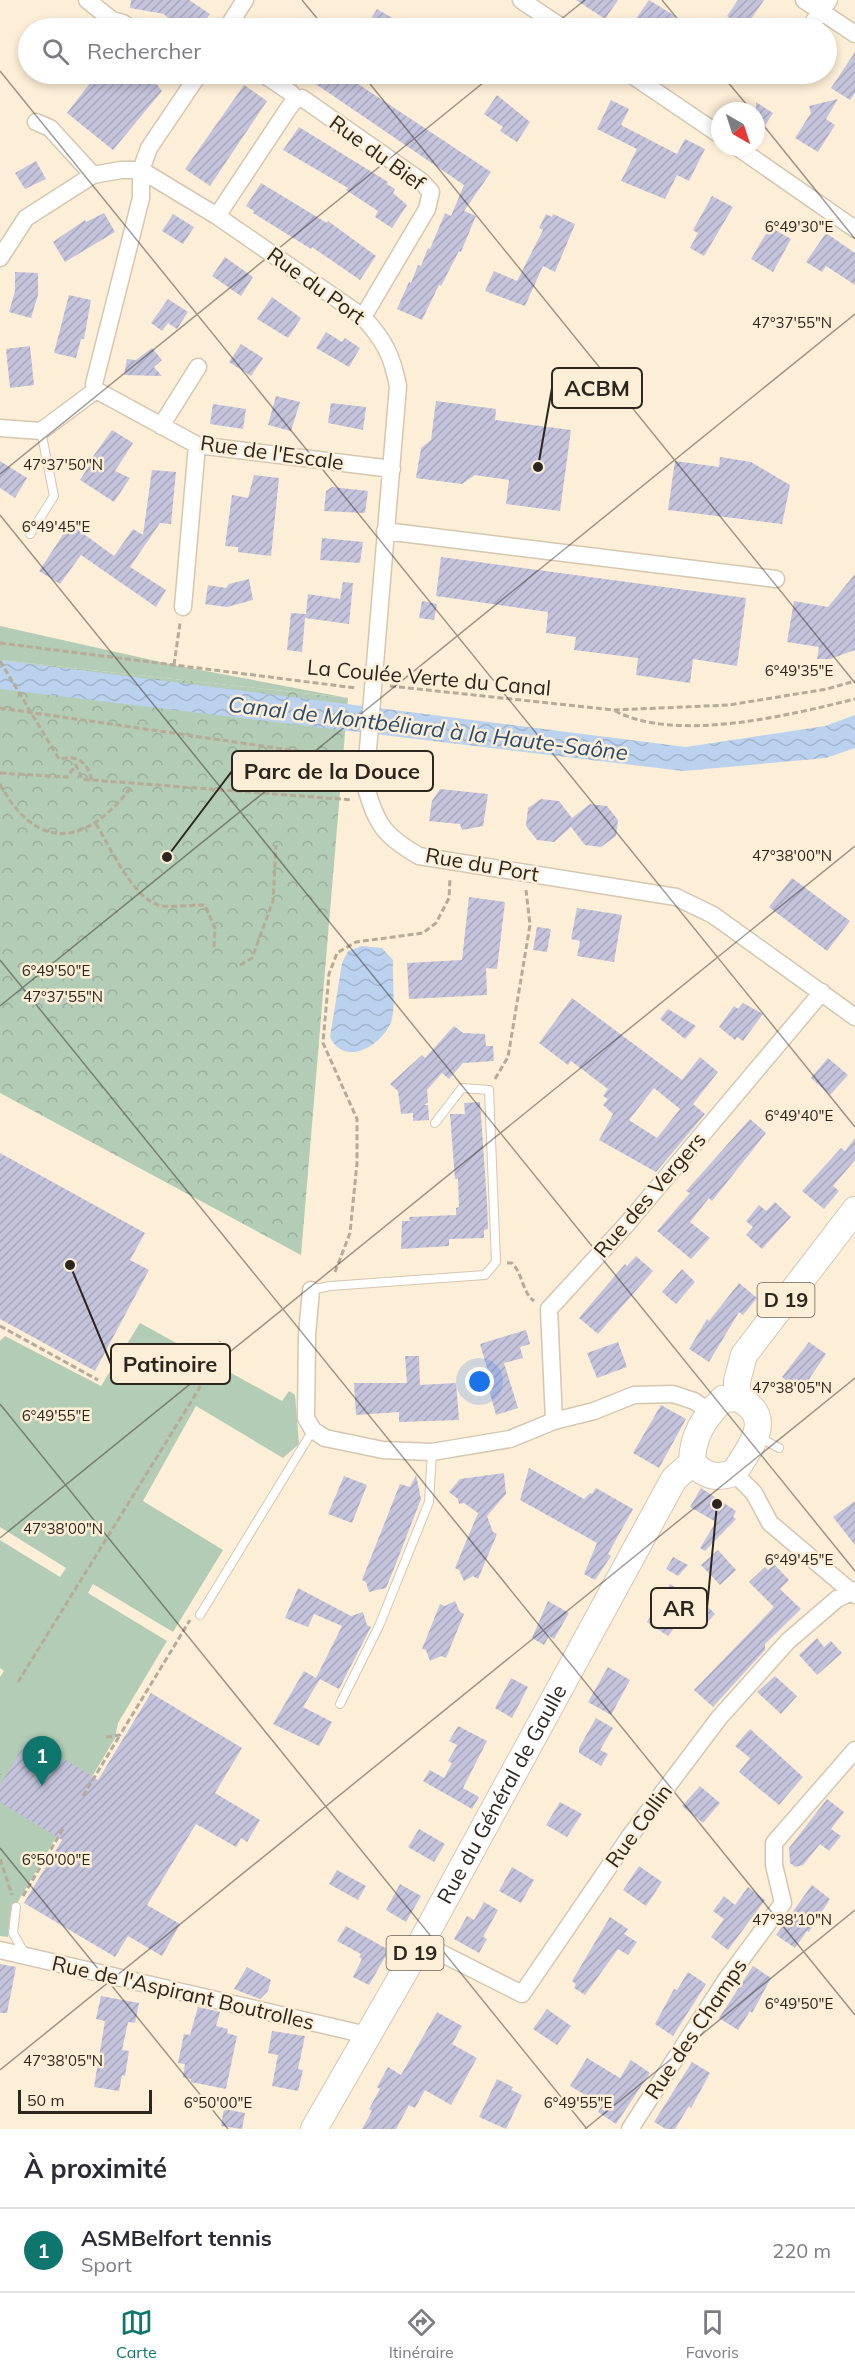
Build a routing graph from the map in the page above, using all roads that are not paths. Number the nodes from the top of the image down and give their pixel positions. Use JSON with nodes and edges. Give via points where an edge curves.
{"nodes":[{"id":1,"x":87,"y":0,"type":"edge"},
{"id":2,"x":245,"y":0,"type":"edge"},
{"id":3,"x":521,"y":0,"type":"edge"},
{"id":4,"x":804,"y":0,"type":"edge"},
{"id":5,"x":825,"y":6,"type":"edge"},
{"id":6,"x":110,"y":18,"type":"edge"},
{"id":7,"x":233,"y":18,"type":"edge"},
{"id":8,"x":548,"y":18,"type":"edge"},
{"id":9,"x":855,"y":34,"type":"edge"},
{"id":10,"x":189,"y":84,"type":"edge"},
{"id":11,"x":278,"y":84,"type":"edge"},
{"id":12,"x":645,"y":84,"type":"edge"},
{"id":13,"x":295,"y":100,"type":"junction"},
{"id":14,"x":36,"y":122,"type":"dead end"},
{"id":15,"x":711,"y":129,"type":"edge"},
{"id":16,"x":750,"y":156,"type":"edge"},
{"id":17,"x":141,"y":170,"type":"junction"},
{"id":18,"x":93,"y":175,"type":"junction"},
{"id":19,"x":217,"y":216,"type":"junction"},
{"id":20,"x":855,"y":230,"type":"edge"},
{"id":21,"x":0,"y":258,"type":"edge"},
{"id":22,"x":363,"y":316,"type":"junction"},
{"id":23,"x":198,"y":366,"type":"dead end"},
{"id":24,"x":96,"y":390,"type":"junction"},
{"id":25,"x":161,"y":426,"type":"junction"},
{"id":26,"x":0,"y":428,"type":"edge"},
{"id":27,"x":41,"y":431,"type":"junction"},
{"id":28,"x":197,"y":446,"type":"junction"},
{"id":29,"x":392,"y":469,"type":"junction"},
{"id":30,"x":385,"y":531,"type":"junction"},
{"id":31,"x":30,"y":534,"type":"dead end"},
{"id":32,"x":776,"y":579,"type":"dead end"},
{"id":33,"x":183,"y":607,"type":"road end"},
{"id":34,"x":822,"y":992,"type":"junction"},
{"id":35,"x":855,"y":1017,"type":"edge"},
{"id":36,"x":435,"y":1123,"type":"dead end"},
{"id":37,"x":855,"y":1210,"type":"edge"},
{"id":38,"x":311,"y":1290,"type":"joint"},
{"id":39,"x":737,"y":1398,"type":"junction"},
{"id":40,"x":710,"y":1412,"type":"junction"},
{"id":41,"x":554,"y":1421,"type":"junction"},
{"id":42,"x":313,"y":1430,"type":"junction"},
{"id":43,"x":757,"y":1436,"type":"junction"},
{"id":44,"x":779,"y":1448,"type":"dead end"},
{"id":45,"x":432,"y":1452,"type":"junction"},
{"id":46,"x":692,"y":1463,"type":"junction"},
{"id":47,"x":734,"y":1473,"type":"junction"},
{"id":48,"x":854,"y":1592,"type":"edge"},
{"id":49,"x":200,"y":1615,"type":"road end"},
{"id":50,"x":340,"y":1704,"type":"dead end"},
{"id":51,"x":855,"y":1750,"type":"edge"},
{"id":52,"x":16,"y":1907,"type":"road end"},
{"id":53,"x":421,"y":1943,"type":"junction"},
{"id":54,"x":0,"y":1950,"type":"edge"},
{"id":55,"x":26,"y":1956,"type":"junction"},
{"id":56,"x":367,"y":2036,"type":"junction"},
{"id":57,"x":314,"y":2129,"type":"edge"},
{"id":58,"x":630,"y":2129,"type":"edge"}],
"edges":[{"from":1,"to":6,"type":"street"},
{"from":2,"to":7,"type":"street"},
{"from":3,"to":8,"type":"street"},
{"from":4,"to":5,"type":"street"},
{"from":5,"to":9,"type":"street"},
{"from":10,"to":17,"type":"street"},
{"from":11,"to":13,"type":"street","name":"Rue du Bief"},
{"from":12,"to":15,"type":"street"},
{"from":13,"to":19,"type":"street"},
{"from":13,"to":22,"type":"street","name":"Rue du Bief","via":[[302,98],[421,181],[431,192],[427,209]]},
{"from":14,"to":18,"type":"street","via":[[50,128]]},
{"from":16,"to":20,"type":"street"},
{"from":17,"to":18,"type":"street"},
{"from":17,"to":19,"type":"street","name":"Rue du Port"},
{"from":17,"to":24,"type":"street","via":[[141,198],[94,384]]},
{"from":18,"to":21,"type":"street","via":[[26,218]]},
{"from":19,"to":22,"type":"street","name":"Rue du Port"},
{"from":22,"to":29,"type":"street","name":"Rue du Port","via":[[393,358],[398,386]]},
{"from":23,"to":25,"type":"street"},
{"from":24,"to":25,"type":"street","name":"Rue de l'Escale"},
{"from":24,"to":27,"type":"street"},
{"from":25,"to":28,"type":"street","name":"Rue de l'Escale"},
{"from":26,"to":27,"type":"street"},
{"from":27,"to":31,"type":"lane","via":[[54,496]]},
{"from":28,"to":29,"type":"street","name":"Rue de l'Escale"},
{"from":28,"to":33,"type":"street"},
{"from":29,"to":30,"type":"street","name":"Rue du Port"},
{"from":30,"to":32,"type":"street"},
{"from":30,"to":34,"type":"street","name":"Rue du Port","via":[[365,785],[374,815],[391,840],[419,856],[676,897],[712,915]]},
{"from":34,"to":35,"type":"street","name":"Rue du Port"},
{"from":34,"to":41,"type":"street","name":"Rue des Vergers","via":[[626,1226],[549,1309]]},
{"from":36,"to":38,"type":"lane","via":[[462,1088],[489,1090],[496,1262],[485,1275]]},
{"from":37,"to":39,"type":"main road","number":"D 19","via":[[744,1355]]},
{"from":38,"to":42,"type":"street","via":[[305,1390],[306,1418]]},
{"from":39,"to":40,"type":"main road","via":[[723,1399]]},
{"from":39,"to":43,"type":"main road","via":[[750,1404],[758,1420]]},
{"from":40,"to":41,"type":"street","via":[[673,1394],[634,1395]]},
{"from":40,"to":46,"type":"main road","via":[[692,1444]]},
{"from":41,"to":45,"type":"street","via":[[510,1438]]},
{"from":42,"to":45,"type":"street","via":[[345,1444]]},
{"from":42,"to":49,"type":"lane"},
{"from":43,"to":44,"type":"lane"},
{"from":43,"to":47,"type":"main road"},
{"from":45,"to":50,"type":"lane","via":[[429,1502],[379,1626]]},
{"from":46,"to":47,"type":"main road","via":[[704,1474],[720,1477]]},
{"from":46,"to":53,"type":"main road","name":"Rue du Général de Gaulle","number":"D 19","via":[[675,1479]]},
{"from":47,"to":48,"type":"street","via":[[754,1493],[770,1523]]},
{"from":48,"to":53,"type":"street","name":"Rue Collin","via":[[837,1599],[788,1641],[719,1718],[630,1836],[522,1994]]},
{"from":51,"to":58,"type":"street","name":"Rue des Champs","via":[[774,1844],[774,1865],[783,1903],[726,1980]]},
{"from":52,"to":55,"type":"lane","via":[[14,1933]]},
{"from":53,"to":56,"type":"main road","name":"Rue du Général de Gaulle","number":"D 19"},
{"from":54,"to":55,"type":"street","name":"Rue de l'Aspirant Boutrolles"},
{"from":55,"to":56,"type":"street","name":"Rue de l'Aspirant Boutrolles"},
{"from":56,"to":57,"type":"main road","name":"Rue du Général de Gaulle","number":"D 19"}]}
